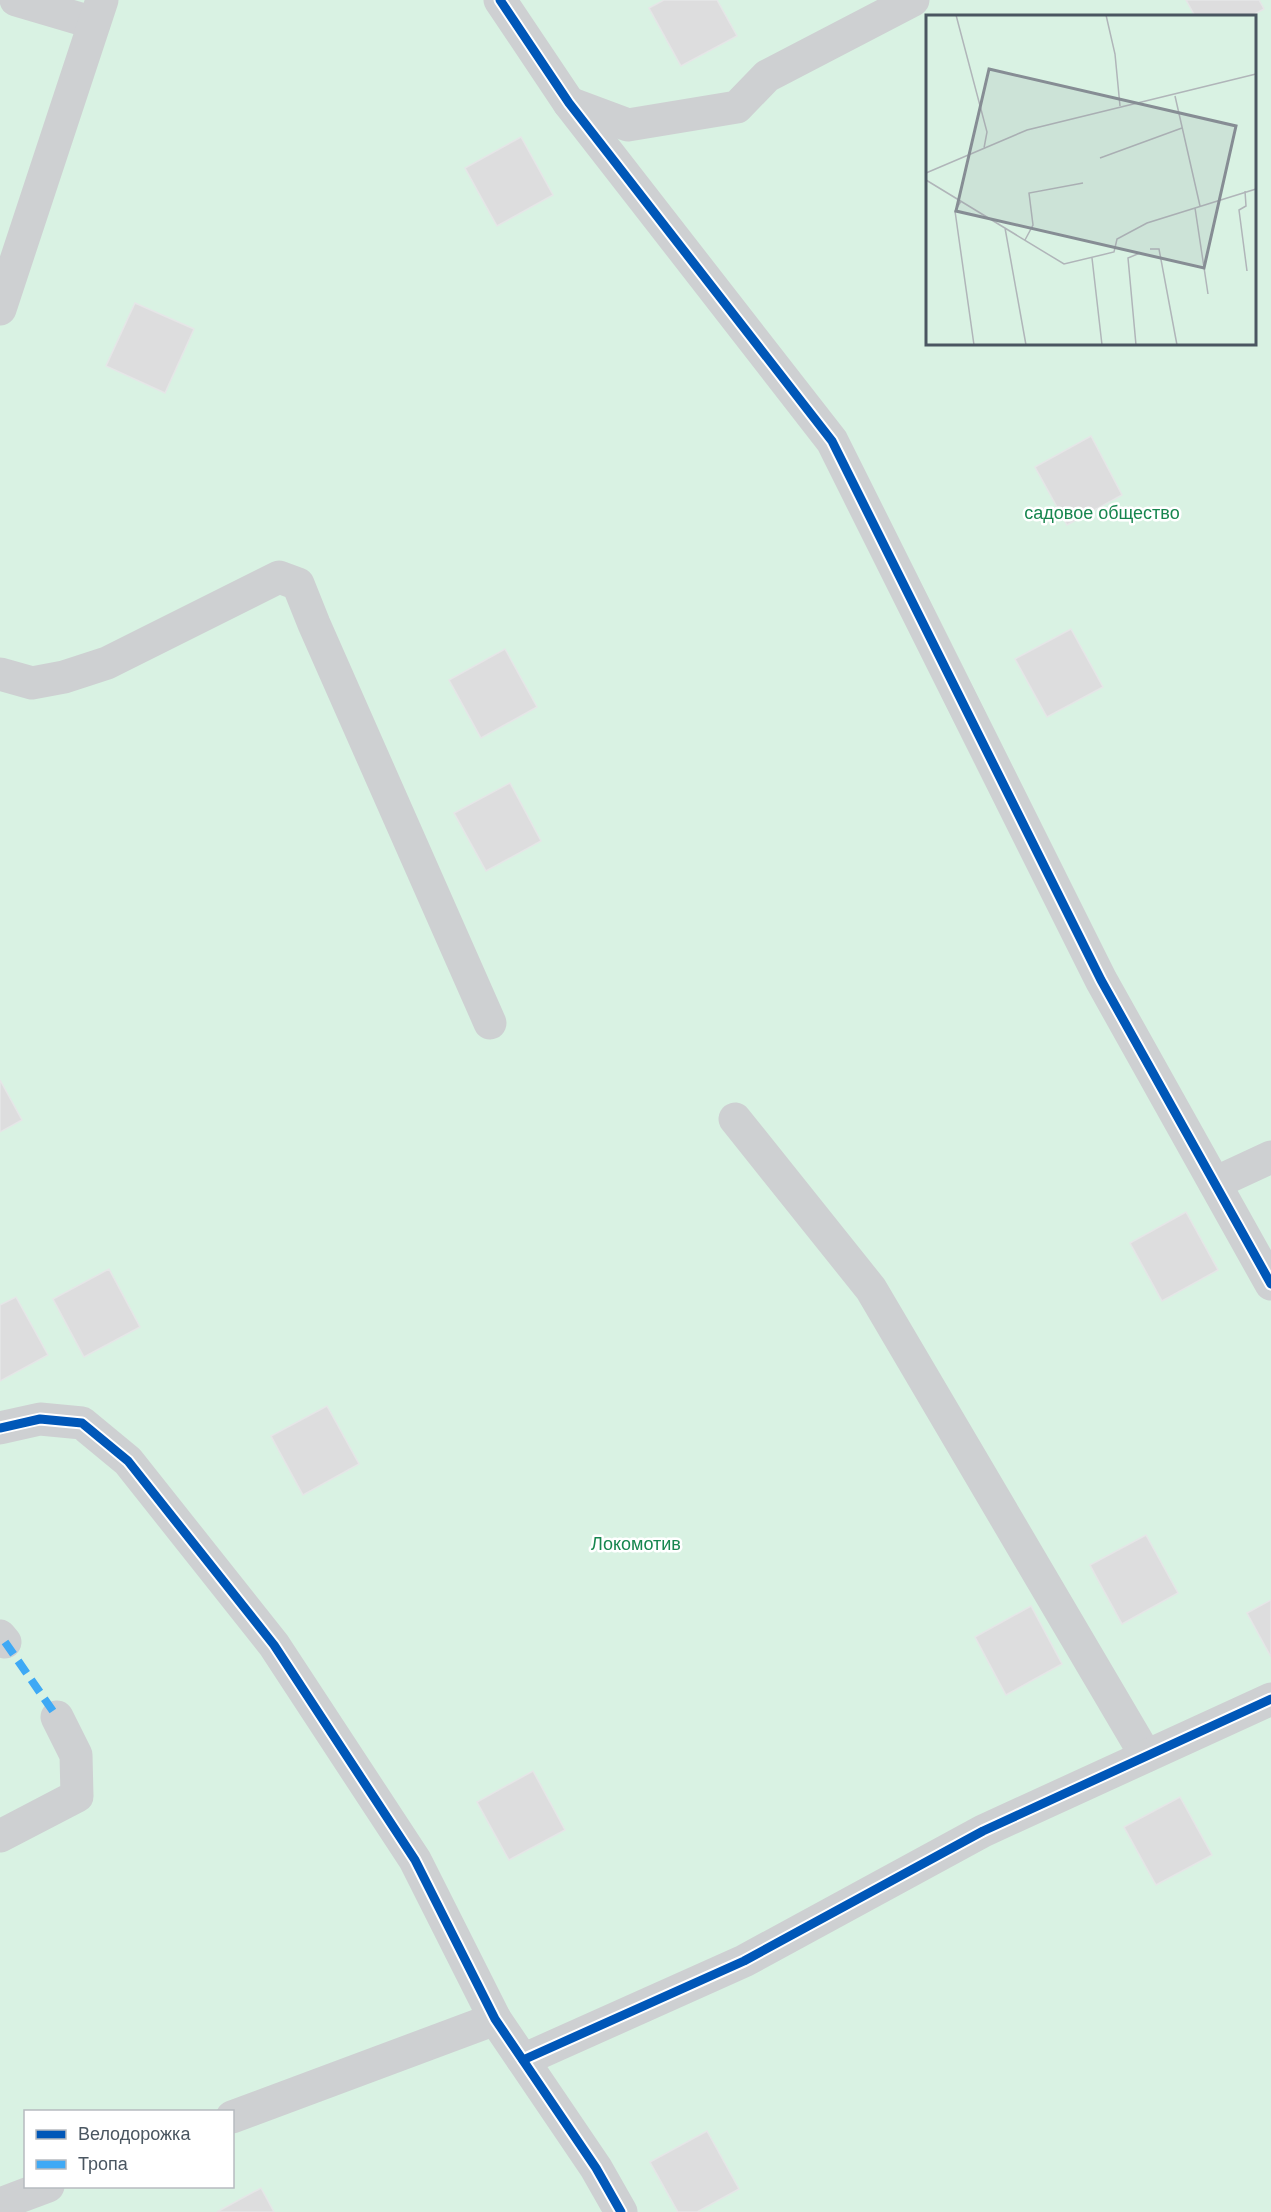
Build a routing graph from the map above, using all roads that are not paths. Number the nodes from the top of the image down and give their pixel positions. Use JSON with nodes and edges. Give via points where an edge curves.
{"nodes":[{"id":1,"x":16,"y":0,"type":"edge"},
{"id":2,"x":500,"y":0,"type":"edge"},
{"id":3,"x":913,"y":0,"type":"edge"},
{"id":4,"x":98,"y":12,"type":"edge"},
{"id":5,"x":569,"y":103,"type":"junction"},
{"id":6,"x":0,"y":309,"type":"edge"},
{"id":7,"x":0,"y":674,"type":"edge"},
{"id":8,"x":490,"y":1023,"type":"dead end"},
{"id":9,"x":735,"y":1119,"type":"dead end"},
{"id":10,"x":1271,"y":1156,"type":"edge"},
{"id":11,"x":1215,"y":1183,"type":"junction"},
{"id":12,"x":1271,"y":1284,"type":"edge"},
{"id":13,"x":0,"y":1428,"type":"edge"},
{"id":14,"x":1271,"y":1699,"type":"edge"},
{"id":15,"x":57,"y":1717,"type":"dead end"},
{"id":16,"x":1146,"y":1756,"type":"junction"},
{"id":17,"x":0,"y":1836,"type":"edge"},
{"id":18,"x":495,"y":2019,"type":"junction"},
{"id":19,"x":523,"y":2060,"type":"junction"},
{"id":20,"x":234,"y":2116,"type":"edge"},
{"id":21,"x":45,"y":2188,"type":"edge"},
{"id":22,"x":0,"y":2204,"type":"edge"},
{"id":23,"x":621,"y":2212,"type":"edge"}],
"edges":[{"from":1,"to":4,"type":"street"},
{"from":2,"to":5,"type":"street"},
{"from":3,"to":5,"type":"street","via":[[766,76],[737,107],[628,125]]},
{"from":4,"to":6,"type":"street"},
{"from":5,"to":11,"type":"street","via":[[832,441],[1101,980]]},
{"from":7,"to":8,"type":"street","via":[[32,683],[64,678],[107,663],[279,577],[298,584]]},
{"from":9,"to":16,"type":"street","via":[[871,1289]]},
{"from":10,"to":11,"type":"street"},
{"from":11,"to":12,"type":"street"},
{"from":13,"to":18,"type":"street","via":[[40,1419],[82,1423],[128,1461],[281,1655],[415,1860]]},
{"from":14,"to":16,"type":"street"},
{"from":15,"to":17,"type":"street","via":[[76,1755],[77,1796]]},
{"from":16,"to":19,"type":"street","via":[[983,1831],[744,1961]]},
{"from":18,"to":19,"type":"street"},
{"from":18,"to":20,"type":"street"},
{"from":19,"to":23,"type":"street"},
{"from":21,"to":22,"type":"street"}]}
